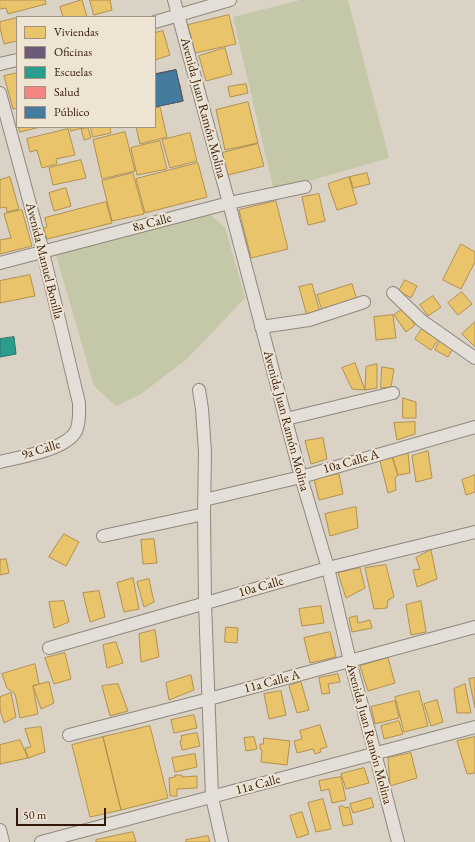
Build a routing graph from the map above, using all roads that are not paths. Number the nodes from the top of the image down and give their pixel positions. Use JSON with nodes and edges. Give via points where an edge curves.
{"nodes":[{"id":1,"x":174,"y":0,"type":"edge"},
{"id":2,"x":230,"y":0,"type":"edge"},
{"id":3,"x":178,"y":16,"type":"junction"},
{"id":4,"x":156,"y":22,"type":"edge"},
{"id":5,"x":16,"y":60,"type":"edge"},
{"id":6,"x":0,"y":64,"type":"edge"},
{"id":7,"x":0,"y":93,"type":"edge"},
{"id":8,"x":305,"y":187,"type":"dead end"},
{"id":9,"x":230,"y":203,"type":"junction"},
{"id":10,"x":43,"y":252,"type":"junction"},
{"id":11,"x":0,"y":263,"type":"edge"},
{"id":12,"x":393,"y":293,"type":"dead end"},
{"id":13,"x":364,"y":302,"type":"dead end"},
{"id":14,"x":261,"y":327,"type":"junction"},
{"id":15,"x":475,"y":358,"type":"edge"},
{"id":16,"x":199,"y":390,"type":"dead end"},
{"id":17,"x":394,"y":393,"type":"dead end"},
{"id":18,"x":286,"y":419,"type":"junction"},
{"id":19,"x":475,"y":427,"type":"edge"},
{"id":20,"x":76,"y":430,"type":"joint"},
{"id":21,"x":0,"y":462,"type":"edge"},
{"id":22,"x":301,"y":477,"type":"junction"},
{"id":23,"x":204,"y":500,"type":"junction"},
{"id":24,"x":204,"y":514,"type":"junction"},
{"id":25,"x":475,"y":532,"type":"edge"},
{"id":26,"x":103,"y":536,"type":"dead end"},
{"id":27,"x":328,"y":568,"type":"junction"},
{"id":28,"x":205,"y":603,"type":"junction"},
{"id":29,"x":475,"y":627,"type":"edge"},
{"id":30,"x":48,"y":648,"type":"dead end"},
{"id":31,"x":350,"y":661,"type":"junction"},
{"id":32,"x":209,"y":699,"type":"junction"},
{"id":33,"x":475,"y":727,"type":"edge"},
{"id":34,"x":69,"y":735,"type":"dead end"},
{"id":35,"x":375,"y":753,"type":"junction"},
{"id":36,"x":212,"y":797,"type":"junction"},
{"id":37,"x":0,"y":830,"type":"edge"},
{"id":38,"x":3,"y":842,"type":"edge"},
{"id":39,"x":41,"y":842,"type":"edge"},
{"id":40,"x":222,"y":842,"type":"edge"},
{"id":41,"x":398,"y":842,"type":"edge"}],
"edges":[{"from":1,"to":3,"type":"street","name":"Avenida Juan Ramón Molina"},
{"from":2,"to":3,"type":"street"},
{"from":3,"to":4,"type":"street"},
{"from":3,"to":9,"type":"street","name":"Avenida Juan Ramón Molina"},
{"from":5,"to":6,"type":"street"},
{"from":7,"to":10,"type":"street","name":"Avenida Manuel Bonilla"},
{"from":8,"to":9,"type":"street","name":"8a Calle"},
{"from":9,"to":10,"type":"street","name":"8a Calle"},
{"from":9,"to":14,"type":"street","name":"Avenida Juan Ramón Molina"},
{"from":10,"to":11,"type":"street","name":"8a Calle"},
{"from":10,"to":20,"type":"street","name":"Avenida Manuel Bonilla","via":[[78,403]]},
{"from":12,"to":15,"type":"street","via":[[422,321]]},
{"from":13,"to":14,"type":"street","via":[[309,320]]},
{"from":14,"to":18,"type":"street","name":"Avenida Juan Ramón Molina"},
{"from":16,"to":23,"type":"street","via":[[205,452]]},
{"from":17,"to":18,"type":"street"},
{"from":18,"to":22,"type":"street","name":"Avenida Juan Ramón Molina"},
{"from":19,"to":22,"type":"street","name":"10a Calle A"},
{"from":20,"to":21,"type":"street","name":"9a Calle","via":[[69,440],[57,447]]},
{"from":22,"to":23,"type":"street","name":"10a Calle A"},
{"from":22,"to":27,"type":"street","name":"Avenida Juan Ramón Molina"},
{"from":23,"to":24,"type":"street"},
{"from":24,"to":26,"type":"street"},
{"from":24,"to":28,"type":"street"},
{"from":25,"to":27,"type":"street","name":"10a Calle"},
{"from":27,"to":28,"type":"street","name":"10a Calle"},
{"from":27,"to":31,"type":"street","name":"Avenida Juan Ramón Molina"},
{"from":28,"to":30,"type":"street","name":"10a Calle"},
{"from":28,"to":32,"type":"street"},
{"from":29,"to":31,"type":"street","name":"11a Calle A"},
{"from":31,"to":32,"type":"street","name":"11a Calle A"},
{"from":31,"to":35,"type":"street","name":"Avenida Juan Ramón Molina"},
{"from":32,"to":34,"type":"street","name":"11a Calle A"},
{"from":32,"to":36,"type":"street"},
{"from":33,"to":35,"type":"street","name":"11a Calle"},
{"from":35,"to":36,"type":"street","name":"11a Calle"},
{"from":35,"to":41,"type":"street","name":"Avenida Juan Ramón Molina"},
{"from":36,"to":39,"type":"street","name":"11a Calle"},
{"from":36,"to":40,"type":"street"},
{"from":37,"to":38,"type":"street"}]}
